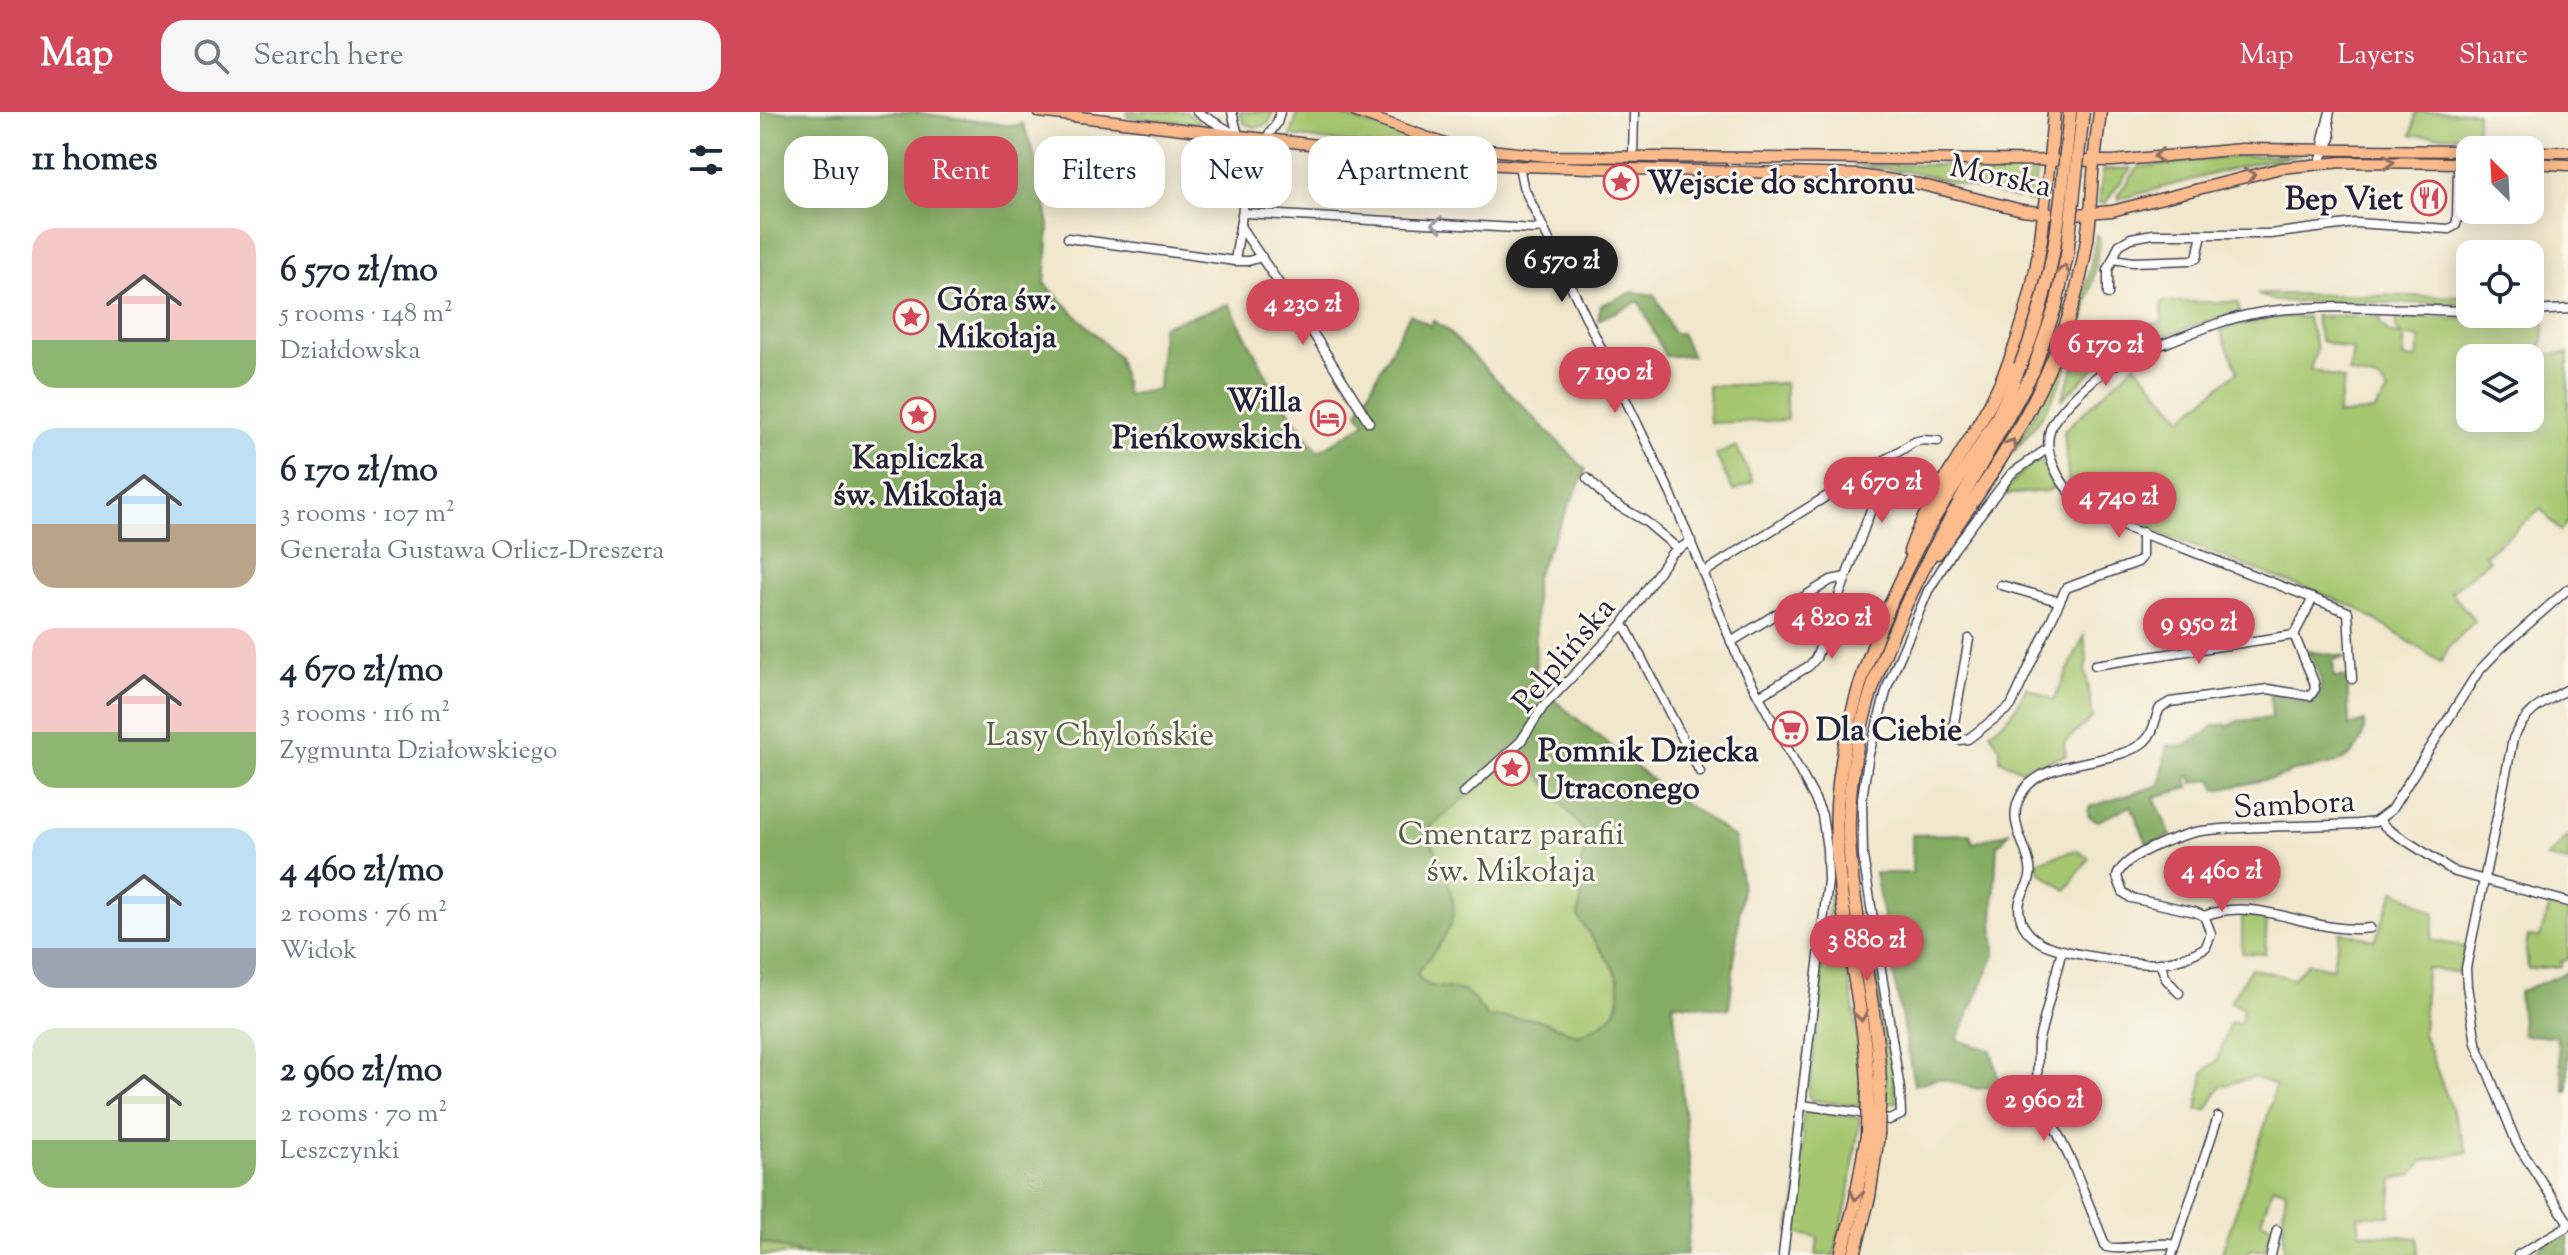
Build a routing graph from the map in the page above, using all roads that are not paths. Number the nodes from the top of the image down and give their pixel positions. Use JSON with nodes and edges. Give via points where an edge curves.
{"nodes":[{"id":1,"x":1038,"y":112,"type":"edge"},
{"id":2,"x":1197,"y":112,"type":"edge"},
{"id":3,"x":1232,"y":112,"type":"edge"},
{"id":4,"x":1280,"y":112,"type":"edge"},
{"id":5,"x":1356,"y":112,"type":"edge"},
{"id":6,"x":1634,"y":112,"type":"edge"},
{"id":7,"x":2054,"y":112,"type":"edge"},
{"id":8,"x":2070,"y":112,"type":"edge"},
{"id":9,"x":2083,"y":112,"type":"edge"},
{"id":10,"x":2100,"y":112,"type":"edge"},
{"id":11,"x":2329,"y":116,"type":"edge"},
{"id":12,"x":1238,"y":135,"type":"junction"},
{"id":13,"x":1245,"y":136,"type":"edge"},
{"id":14,"x":1268,"y":136,"type":"edge"},
{"id":15,"x":1292,"y":142,"type":"edge"},
{"id":16,"x":2326,"y":150,"type":"junction"},
{"id":17,"x":2456,"y":151,"type":"edge"},
{"id":18,"x":2544,"y":152,"type":"edge"},
{"id":19,"x":2568,"y":152,"type":"edge"},
{"id":20,"x":1633,"y":157,"type":"junction"},
{"id":21,"x":2050,"y":160,"type":"junction"},
{"id":22,"x":2094,"y":161,"type":"junction"},
{"id":23,"x":2319,"y":163,"type":"junction"},
{"id":24,"x":2456,"y":163,"type":"edge"},
{"id":25,"x":2544,"y":164,"type":"edge"},
{"id":26,"x":2568,"y":165,"type":"edge"},
{"id":27,"x":1519,"y":166,"type":"junction"},
{"id":28,"x":1244,"y":208,"type":"edge"},
{"id":29,"x":1243,"y":213,"type":"junction"},
{"id":30,"x":2044,"y":213,"type":"junction"},
{"id":31,"x":2090,"y":214,"type":"junction"},
{"id":32,"x":2456,"y":222,"type":"edge"},
{"id":33,"x":1240,"y":226,"type":"junction"},
{"id":34,"x":1543,"y":228,"type":"junction"},
{"id":35,"x":2202,"y":234,"type":"junction"},
{"id":36,"x":1068,"y":238,"type":"dead end"},
{"id":37,"x":1262,"y":257,"type":"junction"},
{"id":38,"x":2113,"y":259,"type":"junction"},
{"id":39,"x":1235,"y":261,"type":"junction"},
{"id":40,"x":2108,"y":294,"type":"dead end"},
{"id":41,"x":2032,"y":296,"type":"junction"},
{"id":42,"x":2072,"y":309,"type":"junction"},
{"id":43,"x":2568,"y":309,"type":"edge"},
{"id":44,"x":2544,"y":310,"type":"edge"},
{"id":45,"x":2456,"y":311,"type":"edge"},
{"id":46,"x":1369,"y":422,"type":"dead end"},
{"id":47,"x":1938,"y":441,"type":"dead end"},
{"id":48,"x":2047,"y":449,"type":"junction"},
{"id":49,"x":1860,"y":477,"type":"junction"},
{"id":50,"x":1587,"y":478,"type":"dead end"},
{"id":51,"x":2142,"y":532,"type":"junction"},
{"id":52,"x":1691,"y":541,"type":"junction"},
{"id":53,"x":1677,"y":548,"type":"junction"},
{"id":54,"x":1703,"y":573,"type":"junction"},
{"id":55,"x":1846,"y":577,"type":"junction"},
{"id":56,"x":1919,"y":578,"type":"junction"},
{"id":57,"x":2001,"y":585,"type":"dead end"},
{"id":58,"x":2568,"y":589,"type":"edge"},
{"id":59,"x":1894,"y":595,"type":"junction"},
{"id":60,"x":2313,"y":598,"type":"junction"},
{"id":61,"x":2058,"y":601,"type":"junction"},
{"id":62,"x":1622,"y":625,"type":"junction"},
{"id":63,"x":2294,"y":635,"type":"junction"},
{"id":64,"x":1969,"y":639,"type":"dead end"},
{"id":65,"x":1731,"y":642,"type":"junction"},
{"id":66,"x":2095,"y":665,"type":"dead end"},
{"id":67,"x":2352,"y":679,"type":"dead end"},
{"id":68,"x":2568,"y":689,"type":"edge"},
{"id":69,"x":1759,"y":696,"type":"junction"},
{"id":70,"x":1700,"y":772,"type":"dead end"},
{"id":71,"x":1464,"y":793,"type":"dead end"},
{"id":72,"x":2378,"y":820,"type":"junction"},
{"id":73,"x":2483,"y":881,"type":"junction"},
{"id":74,"x":2568,"y":902,"type":"edge"},
{"id":75,"x":2204,"y":916,"type":"junction"},
{"id":76,"x":2370,"y":928,"type":"dead end"},
{"id":77,"x":2062,"y":950,"type":"junction"},
{"id":78,"x":2160,"y":963,"type":"junction"},
{"id":79,"x":2179,"y":993,"type":"dead end"},
{"id":80,"x":1874,"y":1084,"type":"junction"},
{"id":81,"x":1801,"y":1105,"type":"junction"},
{"id":82,"x":2218,"y":1117,"type":"dead end"},
{"id":83,"x":2568,"y":1224,"type":"edge"},
{"id":84,"x":2277,"y":1230,"type":"dead end"},
{"id":85,"x":2175,"y":1245,"type":"junction"},
{"id":86,"x":1783,"y":1255,"type":"edge"},
{"id":87,"x":1841,"y":1255,"type":"edge"},
{"id":88,"x":1854,"y":1255,"type":"edge"},
{"id":89,"x":2172,"y":1255,"type":"edge"},
{"id":90,"x":2271,"y":1255,"type":"edge"},
{"id":91,"x":2518,"y":1255,"type":"edge"}],
"edges":[{"from":1,"to":12,"type":"main road","name":"Morska"},
{"from":2,"to":12,"type":"street"},
{"from":3,"to":12,"type":"street"},
{"from":4,"to":14,"type":"street"},
{"from":5,"to":20,"type":"main road","name":"Morska","via":[[1466,149]]},
{"from":6,"to":20,"type":"street"},
{"from":7,"to":21,"type":"highway"},
{"from":8,"to":59,"type":"highway","bridge":true,"via":[[2053,263],[2036,328],[1997,416]]},
{"from":56,"to":9,"type":"highway","one_way":true,"bridge":true,"via":[[2033,371],[2067,255]]},
{"from":10,"to":22,"type":"highway"},
{"from":11,"to":16,"type":"street"},
{"from":12,"to":13,"type":"main road","name":"Morska"},
{"from":15,"to":27,"type":"main road","name":"Morska"},
{"from":16,"to":17,"type":"main road","name":"Morska"},
{"from":16,"to":22,"type":"main road","name":"Morska","one_way":true,"via":[[2224,150]]},
{"from":16,"to":23,"type":"street"},
{"from":18,"to":19,"type":"main road"},
{"from":20,"to":21,"type":"main road","name":"Morska"},
{"from":21,"to":22,"type":"main road","name":"Morska"},
{"from":21,"to":30,"type":"main road"},
{"from":22,"to":31,"type":"main road"},
{"from":23,"to":24,"type":"main road","name":"Morska","one_way":true},
{"from":31,"to":23,"type":"main road","name":"Morska","one_way":true},
{"from":25,"to":26,"type":"main road"},
{"from":27,"to":30,"type":"main road","name":"Morska","via":[[1859,175]]},
{"from":27,"to":34,"type":"street","via":[[1520,180]]},
{"from":28,"to":29,"type":"street"},
{"from":29,"to":33,"type":"street"},
{"from":34,"to":29,"type":"street","one_way":true},
{"from":30,"to":31,"type":"main road","name":"Morska"},
{"from":30,"to":41,"type":"highway"},
{"from":31,"to":42,"type":"highway"},
{"from":32,"to":35,"type":"street","via":[[2449,229],[2355,223],[2270,234]]},
{"from":33,"to":37,"type":"street"},
{"from":33,"to":39,"type":"street"},
{"from":34,"to":52,"type":"street"},
{"from":35,"to":38,"type":"street","via":[[2131,238],[2119,245]]},
{"from":35,"to":38,"type":"street","via":[[2197,258],[2186,262]]},
{"from":36,"to":39,"type":"street"},
{"from":37,"to":39,"type":"street"},
{"from":37,"to":46,"type":"street"},
{"from":38,"to":40,"type":"street"},
{"from":41,"to":42,"type":"highway"},
{"from":41,"to":59,"type":"highway","via":[[2007,371],[1918,528]]},
{"from":56,"to":42,"type":"highway","one_way":true,"via":[[2019,431],[2050,370]]},
{"from":43,"to":44,"type":"street"},
{"from":45,"to":48,"type":"street","via":[[2287,309],[2237,318],[2111,366],[2055,419]]},
{"from":47,"to":49,"type":"street","via":[[1914,442]]},
{"from":48,"to":51,"type":"street","via":[[2083,505]]},
{"from":48,"to":81,"type":"street","via":[[2011,474],[1928,591],[1888,685],[1867,762],[1863,856],[1901,1115],[1889,1120]]},
{"from":49,"to":54,"type":"street"},
{"from":49,"to":55,"type":"street","via":[[1872,507]]},
{"from":50,"to":53,"type":"street","via":[[1608,500]]},
{"from":51,"to":60,"type":"street"},
{"from":51,"to":61,"type":"street","via":[[2138,562],[2071,584]]},
{"from":52,"to":53,"type":"street","name":"Pelplińska"},
{"from":52,"to":54,"type":"street"},
{"from":53,"to":62,"type":"street","name":"Pelplińska"},
{"from":54,"to":65,"type":"street"},
{"from":55,"to":65,"type":"street","via":[[1831,580]]},
{"from":55,"to":69,"type":"street","via":[[1813,662]]},
{"from":56,"to":80,"type":"highway","via":[[1880,667],[1851,795],[1850,845],[1876,1033]]},
{"from":57,"to":61,"type":"street"},
{"from":58,"to":72,"type":"street","via":[[2478,672],[2391,810]]},
{"from":59,"to":80,"type":"highway","one_way":true,"via":[[1858,696],[1837,805],[1840,872]]},
{"from":60,"to":63,"type":"street"},
{"from":60,"to":67,"type":"street","via":[[2348,612]]},
{"from":61,"to":64,"type":"street","via":[[2011,706],[1968,739],[1959,740],[1954,723]]},
{"from":62,"to":70,"type":"street"},
{"from":62,"to":71,"type":"street","name":"Pelplińska","via":[[1543,707],[1521,741]]},
{"from":63,"to":66,"type":"street"},
{"from":63,"to":77,"type":"street","via":[[2314,682],[2310,696],[2268,689],[2170,702],[2160,708],[2151,734],[2137,747],[2049,772],[2029,784],[2015,810],[2031,870],[2018,904],[2027,932]]},
{"from":65,"to":69,"type":"street"},
{"from":68,"to":73,"type":"street","via":[[2533,710],[2513,739]]},
{"from":69,"to":81,"type":"street","via":[[1822,815],[1828,881]]},
{"from":72,"to":73,"type":"street","name":"Sambora","via":[[2439,863]]},
{"from":72,"to":75,"type":"street","name":"Sambora","via":[[2195,833],[2129,860],[2118,872],[2123,892],[2131,898]]},
{"from":73,"to":74,"type":"street","name":"Sambora"},
{"from":73,"to":83,"type":"street","via":[[2466,968],[2476,1043],[2521,1152]]},
{"from":75,"to":76,"type":"street","via":[[2264,911],[2346,930]]},
{"from":75,"to":78,"type":"street","via":[[2211,933],[2206,947]]},
{"from":77,"to":78,"type":"street"},
{"from":77,"to":85,"type":"street","via":[[2038,1043],[2035,1079],[2042,1106],[2106,1247]]},
{"from":78,"to":79,"type":"street"},
{"from":80,"to":87,"type":"highway","one_way":true,"bridge":true},
{"from":80,"to":88,"type":"highway","bridge":true,"via":[[1878,1135]]},
{"from":81,"to":86,"type":"street"},
{"from":82,"to":85,"type":"street"},
{"from":83,"to":91,"type":"street"},
{"from":84,"to":90,"type":"street"},
{"from":85,"to":89,"type":"street"}]}
